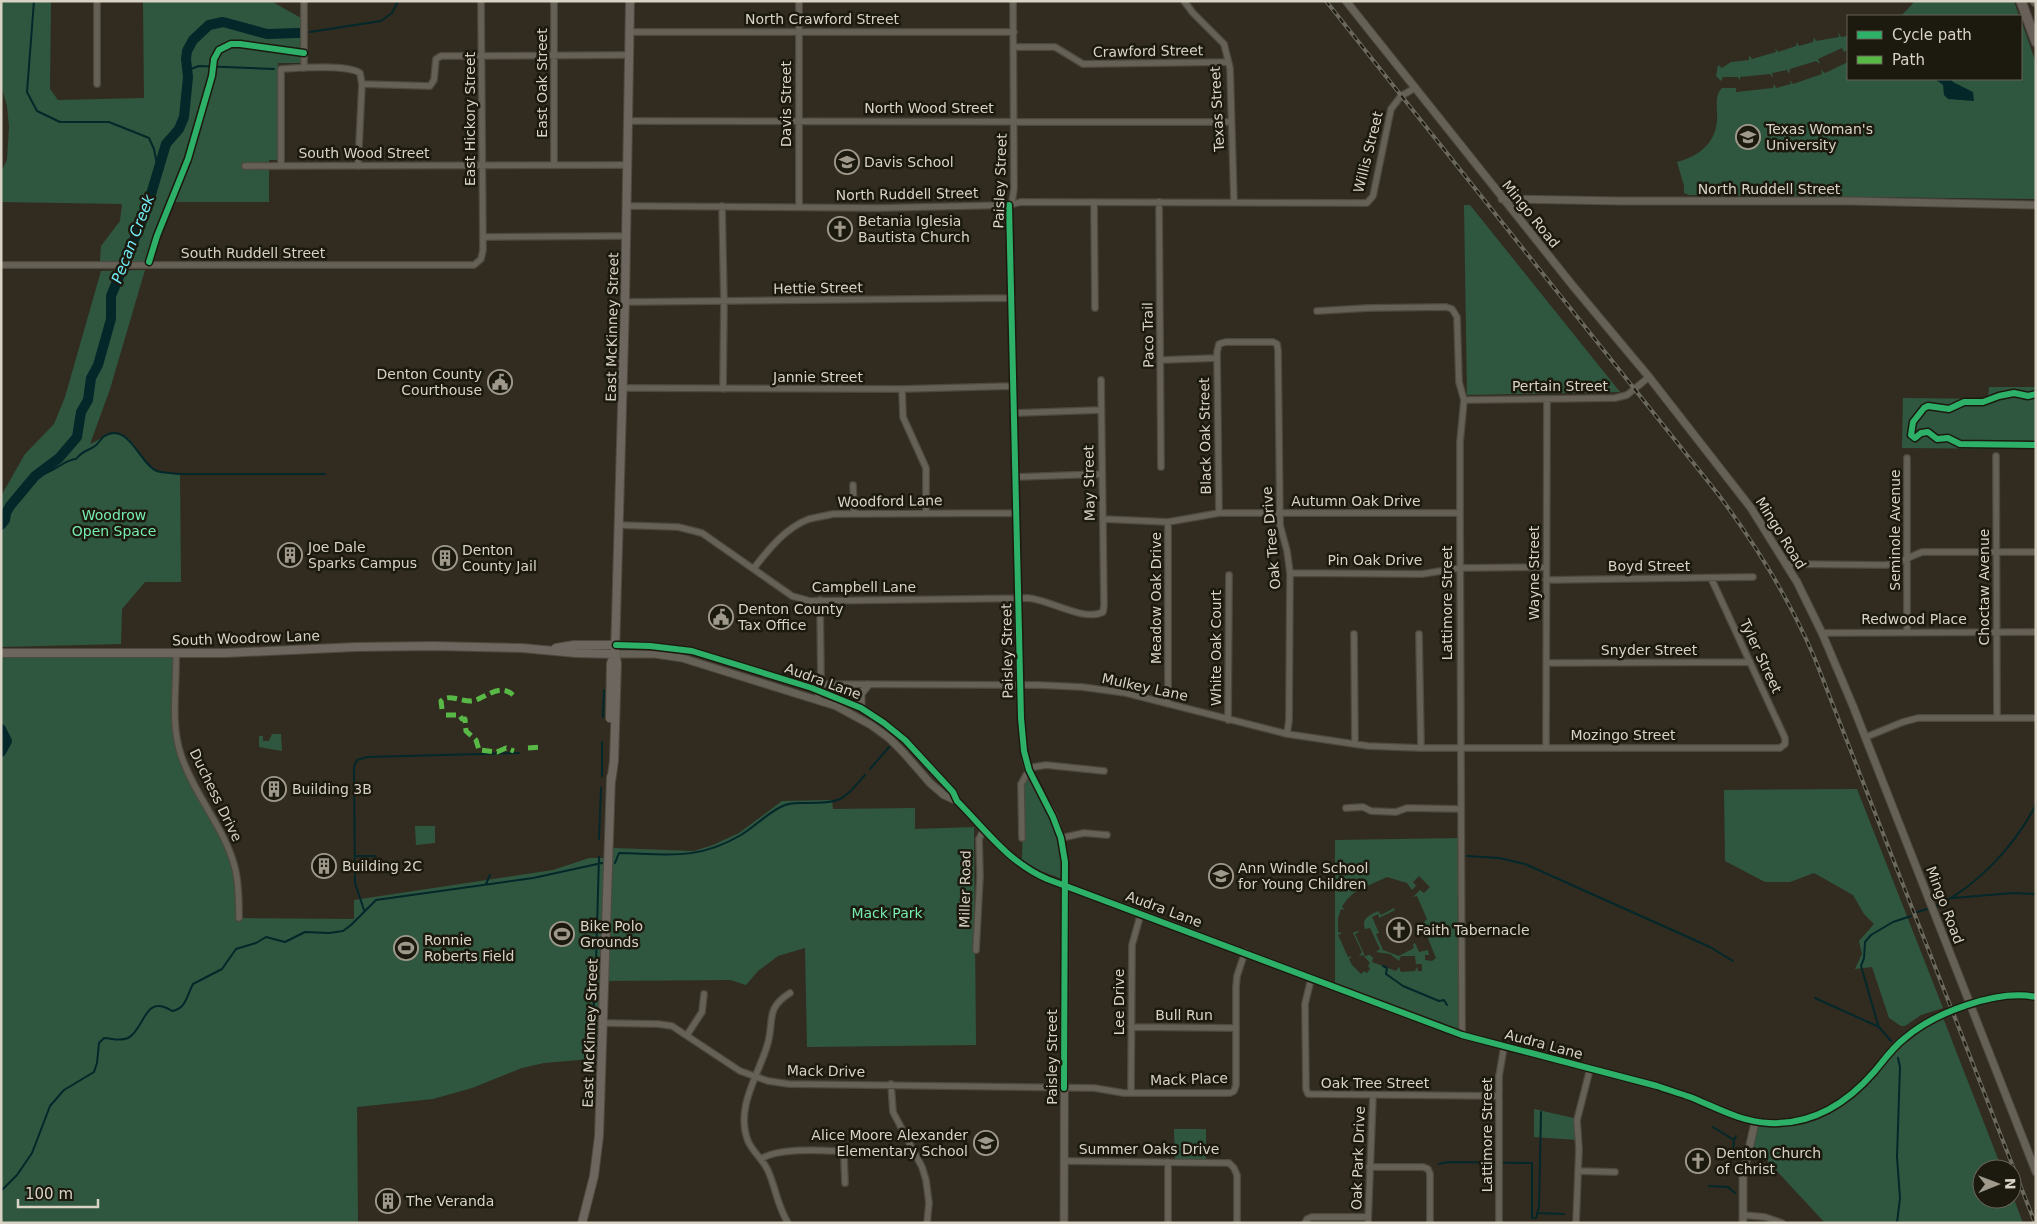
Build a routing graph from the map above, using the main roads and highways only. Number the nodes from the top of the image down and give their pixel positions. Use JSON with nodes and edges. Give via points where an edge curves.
{"nodes":[{"id":1,"x":630,"y":1,"type":"edge"},
{"id":2,"x":2021,"y":1,"type":"edge"},
{"id":3,"x":2036,"y":42,"type":"edge"},
{"id":4,"x":615,"y":649,"type":"junction"},
{"id":5,"x":4,"y":653,"type":"edge"},
{"id":6,"x":582,"y":1223,"type":"edge"}],
"edges":[{"from":1,"to":4,"type":"main road","name":"East McKinney Street"},
{"from":2,"to":3,"type":"main road"},
{"from":4,"to":5,"type":"main road","name":"South Woodrow Lane","via":[[574,645],[546,649],[356,647],[225,653]]},
{"from":4,"to":6,"type":"main road","name":"East McKinney Street","via":[[598,1146]]}]}
